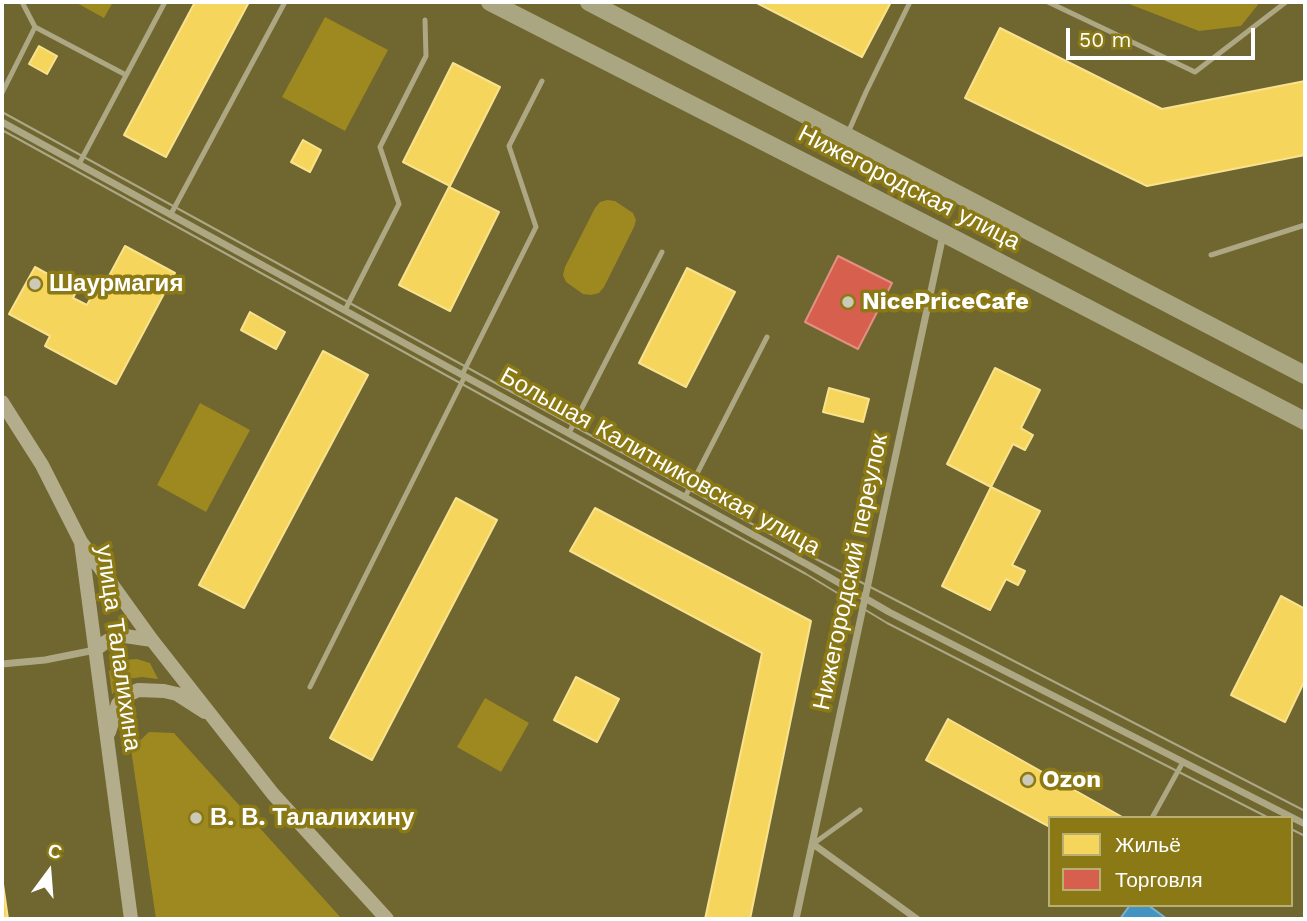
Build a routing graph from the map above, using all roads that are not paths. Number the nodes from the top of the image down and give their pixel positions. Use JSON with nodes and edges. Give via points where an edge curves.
{"nodes":[{"id":1,"x":22,"y":2,"type":"edge"},
{"id":2,"x":165,"y":2,"type":"edge"},
{"id":3,"x":285,"y":2,"type":"edge"},
{"id":4,"x":490,"y":2,"type":"edge"},
{"id":5,"x":589,"y":2,"type":"edge"},
{"id":6,"x":910,"y":2,"type":"edge"},
{"id":7,"x":1048,"y":2,"type":"edge"},
{"id":8,"x":1286,"y":2,"type":"edge"},
{"id":9,"x":425,"y":20,"type":"dead end"},
{"id":10,"x":35,"y":27,"type":"junction"},
{"id":11,"x":126,"y":75,"type":"junction"},
{"id":12,"x":542,"y":81,"type":"dead end"},
{"id":13,"x":2,"y":93,"type":"edge"},
{"id":14,"x":2,"y":122,"type":"edge"},
{"id":15,"x":846,"y":135,"type":"junction"},
{"id":16,"x":79,"y":164,"type":"junction"},
{"id":17,"x":171,"y":214,"type":"junction"},
{"id":18,"x":1305,"y":225,"type":"edge"},
{"id":19,"x":943,"y":233,"type":"junction"},
{"id":20,"x":662,"y":252,"type":"dead end"},
{"id":21,"x":1210,"y":255,"type":"dead end"},
{"id":22,"x":345,"y":310,"type":"junction"},
{"id":23,"x":767,"y":337,"type":"dead end"},
{"id":24,"x":463,"y":375,"type":"junction"},
{"id":25,"x":1305,"y":375,"type":"edge"},
{"id":26,"x":2,"y":402,"type":"edge"},
{"id":27,"x":1305,"y":421,"type":"edge"},
{"id":28,"x":569,"y":433,"type":"junction"},
{"id":29,"x":685,"y":497,"type":"junction"},
{"id":30,"x":81,"y":542,"type":"junction"},
{"id":31,"x":864,"y":598,"type":"junction"},
{"id":32,"x":152,"y":640,"type":"junction"},
{"id":33,"x":95,"y":650,"type":"junction"},
{"id":34,"x":2,"y":664,"type":"edge"},
{"id":35,"x":310,"y":687,"type":"dead end"},
{"id":36,"x":215,"y":719,"type":"junction"},
{"id":37,"x":107,"y":736,"type":"junction"},
{"id":38,"x":1183,"y":762,"type":"junction"},
{"id":39,"x":860,"y":810,"type":"dead end"},
{"id":40,"x":1153,"y":816,"type":"edge"},
{"id":41,"x":1289,"y":816,"type":"edge"},
{"id":42,"x":813,"y":844,"type":"junction"},
{"id":43,"x":131,"y":919,"type":"edge"},
{"id":44,"x":387,"y":919,"type":"edge"},
{"id":45,"x":796,"y":919,"type":"edge"},
{"id":46,"x":918,"y":919,"type":"edge"}],
"edges":[{"from":1,"to":10,"type":"lane"},
{"from":2,"to":11,"type":"lane"},
{"from":3,"to":17,"type":"lane"},
{"from":4,"to":19,"type":"main road","name":"Нижегородская улица"},
{"from":5,"to":15,"type":"main road","name":"Нижегородская улица"},
{"from":6,"to":15,"type":"lane"},
{"from":7,"to":8,"type":"lane","via":[[1195,72]]},
{"from":9,"to":22,"type":"lane","via":[[426,56],[380,147],[398,204]]},
{"from":10,"to":11,"type":"lane"},
{"from":10,"to":13,"type":"lane"},
{"from":11,"to":16,"type":"lane"},
{"from":12,"to":24,"type":"lane","via":[[509,146],[536,227]]},
{"from":14,"to":16,"type":"street","name":"Большая Калитниковская улица"},
{"from":15,"to":25,"type":"main road","name":"Нижегородская улица"},
{"from":16,"to":17,"type":"street","name":"Большая Калитниковская улица"},
{"from":17,"to":22,"type":"street","name":"Большая Калитниковская улица"},
{"from":18,"to":21,"type":"lane"},
{"from":19,"to":27,"type":"main road","name":"Нижегородская улица"},
{"from":19,"to":31,"type":"street","name":"Нижегородский переулок"},
{"from":20,"to":28,"type":"lane"},
{"from":22,"to":24,"type":"street","name":"Большая Калитниковская улица"},
{"from":23,"to":29,"type":"lane"},
{"from":24,"to":28,"type":"street","name":"Большая Калитниковская улица"},
{"from":24,"to":35,"type":"lane"},
{"from":26,"to":30,"type":"street","name":"улица Талалихина","via":[[42,465]]},
{"from":28,"to":29,"type":"street","name":"Большая Калитниковская улица"},
{"from":29,"to":31,"type":"street","name":"Большая Калитниковская улица"},
{"from":30,"to":32,"type":"street"},
{"from":30,"to":33,"type":"street","name":"улица Талалихина"},
{"from":31,"to":38,"type":"street","name":"Большая Калитниковская улица"},
{"from":31,"to":42,"type":"street","name":"Нижегородский переулок"},
{"from":32,"to":33,"type":"street","via":[[125,636]]},
{"from":32,"to":36,"type":"street"},
{"from":33,"to":34,"type":"street"},
{"from":33,"to":37,"type":"street","name":"улица Талалихина"},
{"from":36,"to":37,"type":"street","via":[[177,694],[138,690],[118,704]]},
{"from":36,"to":44,"type":"street","via":[[273,794]]},
{"from":37,"to":43,"type":"street","name":"улица Талалихина"},
{"from":38,"to":40,"type":"lane"},
{"from":38,"to":41,"type":"street","name":"Большая Калитниковская улица"},
{"from":39,"to":42,"type":"lane"},
{"from":42,"to":45,"type":"street","name":"Нижегородский переулок"},
{"from":42,"to":46,"type":"street"}]}
